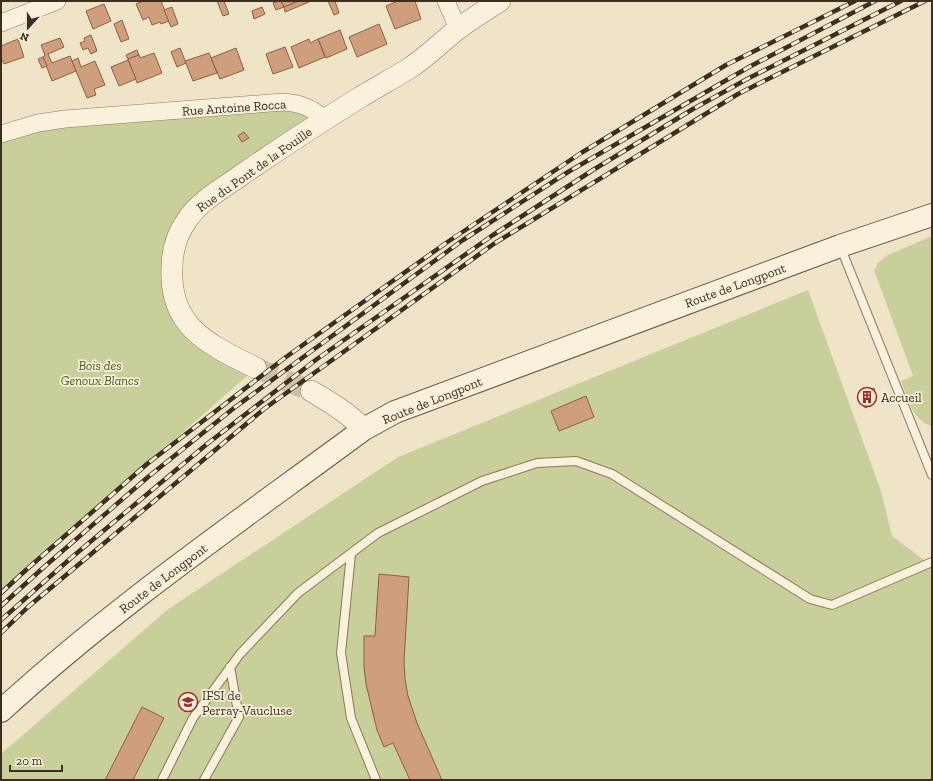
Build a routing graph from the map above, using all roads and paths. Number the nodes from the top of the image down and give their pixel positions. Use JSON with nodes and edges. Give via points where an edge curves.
{"nodes":[{"id":1,"x":57,"y":1,"type":"edge"},
{"id":2,"x":446,"y":1,"type":"edge"},
{"id":3,"x":500,"y":1,"type":"edge"},
{"id":4,"x":1,"y":23,"type":"edge"},
{"id":5,"x":458,"y":29,"type":"junction"},
{"id":6,"x":325,"y":119,"type":"junction"},
{"id":7,"x":1,"y":134,"type":"edge"},
{"id":8,"x":932,"y":215,"type":"edge"},
{"id":9,"x":840,"y":246,"type":"junction"},
{"id":10,"x":256,"y":368,"type":"tunnel mouth"},
{"id":11,"x":311,"y":391,"type":"tunnel mouth"},
{"id":12,"x":364,"y":429,"type":"junction"},
{"id":13,"x":930,"y":464,"type":"edge"},
{"id":14,"x":932,"y":475,"type":"edge"},
{"id":15,"x":351,"y":554,"type":"junction"},
{"id":16,"x":932,"y":562,"type":"edge"},
{"id":17,"x":230,"y":667,"type":"junction"},
{"id":18,"x":1,"y":711,"type":"edge"},
{"id":19,"x":162,"y":780,"type":"edge"},
{"id":20,"x":204,"y":780,"type":"edge"},
{"id":21,"x":376,"y":780,"type":"edge"}],
"edges":[{"from":1,"to":4,"type":"street"},
{"from":2,"to":5,"type":"street"},
{"from":3,"to":5,"type":"street"},
{"from":5,"to":6,"type":"street","via":[[409,68]]},
{"from":6,"to":7,"type":"street","name":"Rue Antoine Rocca","via":[[307,107],[283,102],[65,119],[38,123]]},
{"from":6,"to":10,"type":"street","name":"Rue du Pont de la Fouille","via":[[198,207],[187,219],[174,248],[171,276],[173,291],[183,317],[203,339]]},
{"from":8,"to":9,"type":"main road","name":"Route de Longpont"},
{"from":9,"to":12,"type":"main road","name":"Route de Longpont","via":[[435,396],[395,412]]},
{"from":9,"to":13,"type":"lane"},
{"from":11,"to":12,"type":"street","via":[[354,419]]},
{"from":12,"to":18,"type":"main road","name":"Route de Longpont","via":[[140,594]]},
{"from":13,"to":14,"type":"lane"},
{"from":15,"to":16,"type":"lane","via":[[378,533],[482,481],[537,463],[576,461],[612,474],[810,599],[832,605]]},
{"from":15,"to":17,"type":"lane","via":[[298,594]]},
{"from":15,"to":21,"type":"lane","via":[[341,653],[351,718]]},
{"from":17,"to":19,"type":"lane","via":[[193,718]]},
{"from":17,"to":20,"type":"lane","via":[[239,717]]}]}
